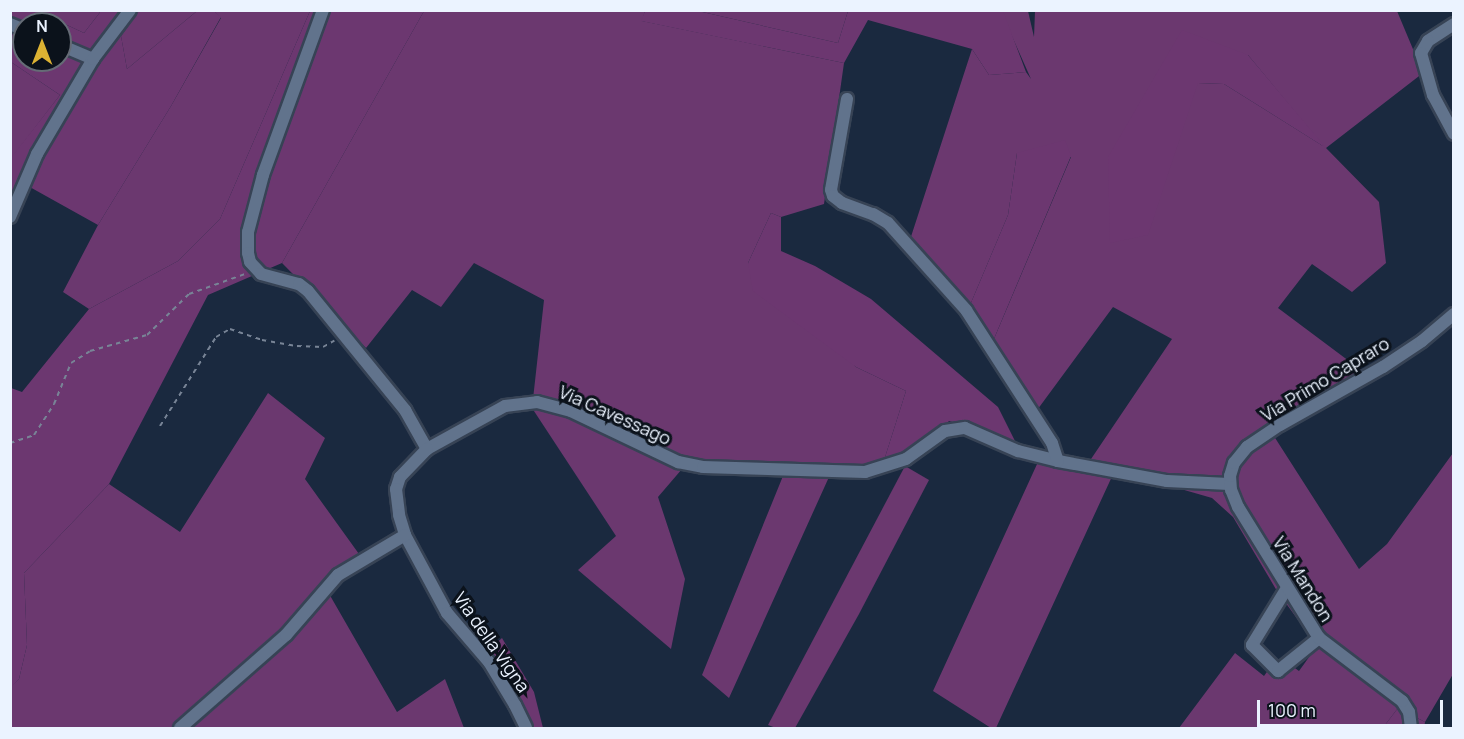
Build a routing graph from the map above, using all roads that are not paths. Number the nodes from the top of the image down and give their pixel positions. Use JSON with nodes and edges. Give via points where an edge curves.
{"nodes":[{"id":1,"x":130,"y":10,"type":"edge"},
{"id":2,"x":323,"y":10,"type":"edge"},
{"id":3,"x":1454,"y":24,"type":"edge"},
{"id":4,"x":72,"y":50,"type":"edge"},
{"id":5,"x":93,"y":60,"type":"junction"},
{"id":6,"x":847,"y":99,"type":"dead end"},
{"id":7,"x":1454,"y":134,"type":"edge"},
{"id":8,"x":10,"y":217,"type":"edge"},
{"id":9,"x":1454,"y":314,"type":"edge"},
{"id":10,"x":427,"y":449,"type":"junction"},
{"id":11,"x":1058,"y":461,"type":"junction"},
{"id":12,"x":1229,"y":484,"type":"junction"},
{"id":13,"x":405,"y":536,"type":"junction"},
{"id":14,"x":1287,"y":588,"type":"junction"},
{"id":15,"x":1319,"y":638,"type":"junction"},
{"id":16,"x":180,"y":729,"type":"edge"},
{"id":17,"x":525,"y":729,"type":"edge"},
{"id":18,"x":1411,"y":729,"type":"edge"}],
"edges":[{"from":1,"to":5,"type":"street"},
{"from":2,"to":10,"type":"street","via":[[263,175],[247,244],[250,262],[261,274],[304,288],[405,410]]},
{"from":3,"to":7,"type":"street","via":[[1428,41],[1421,53],[1433,95]]},
{"from":4,"to":5,"type":"street"},
{"from":5,"to":8,"type":"street","via":[[37,154]]},
{"from":6,"to":11,"type":"street","via":[[833,196],[888,223],[966,310],[1052,443]]},
{"from":9,"to":12,"type":"street","name":"Via Primo Capraro","via":[[1383,367],[1247,447],[1234,463]]},
{"from":10,"to":11,"type":"street","name":"Via Cavessago","via":[[506,406],[537,402],[571,411],[678,462],[702,467],[865,472],[906,459],[939,434],[958,428],[973,430],[1018,451]]},
{"from":10,"to":13,"type":"street","name":"Via Cavessago","via":[[400,477],[396,489]]},
{"from":11,"to":12,"type":"street","name":"Via Cavessago","via":[[1160,480]]},
{"from":12,"to":14,"type":"street","name":"Via Mandon","via":[[1238,507]]},
{"from":13,"to":16,"type":"street","via":[[338,575],[286,635]]},
{"from":13,"to":17,"type":"street","name":"Via della Vigna","via":[[447,613],[489,662]]},
{"from":14,"to":15,"type":"street","name":"Via Mandon"},
{"from":14,"to":15,"type":"street","via":[[1252,645],[1278,671]]},
{"from":15,"to":18,"type":"street","name":"Via Mandon","via":[[1402,701],[1409,712]]}]}
